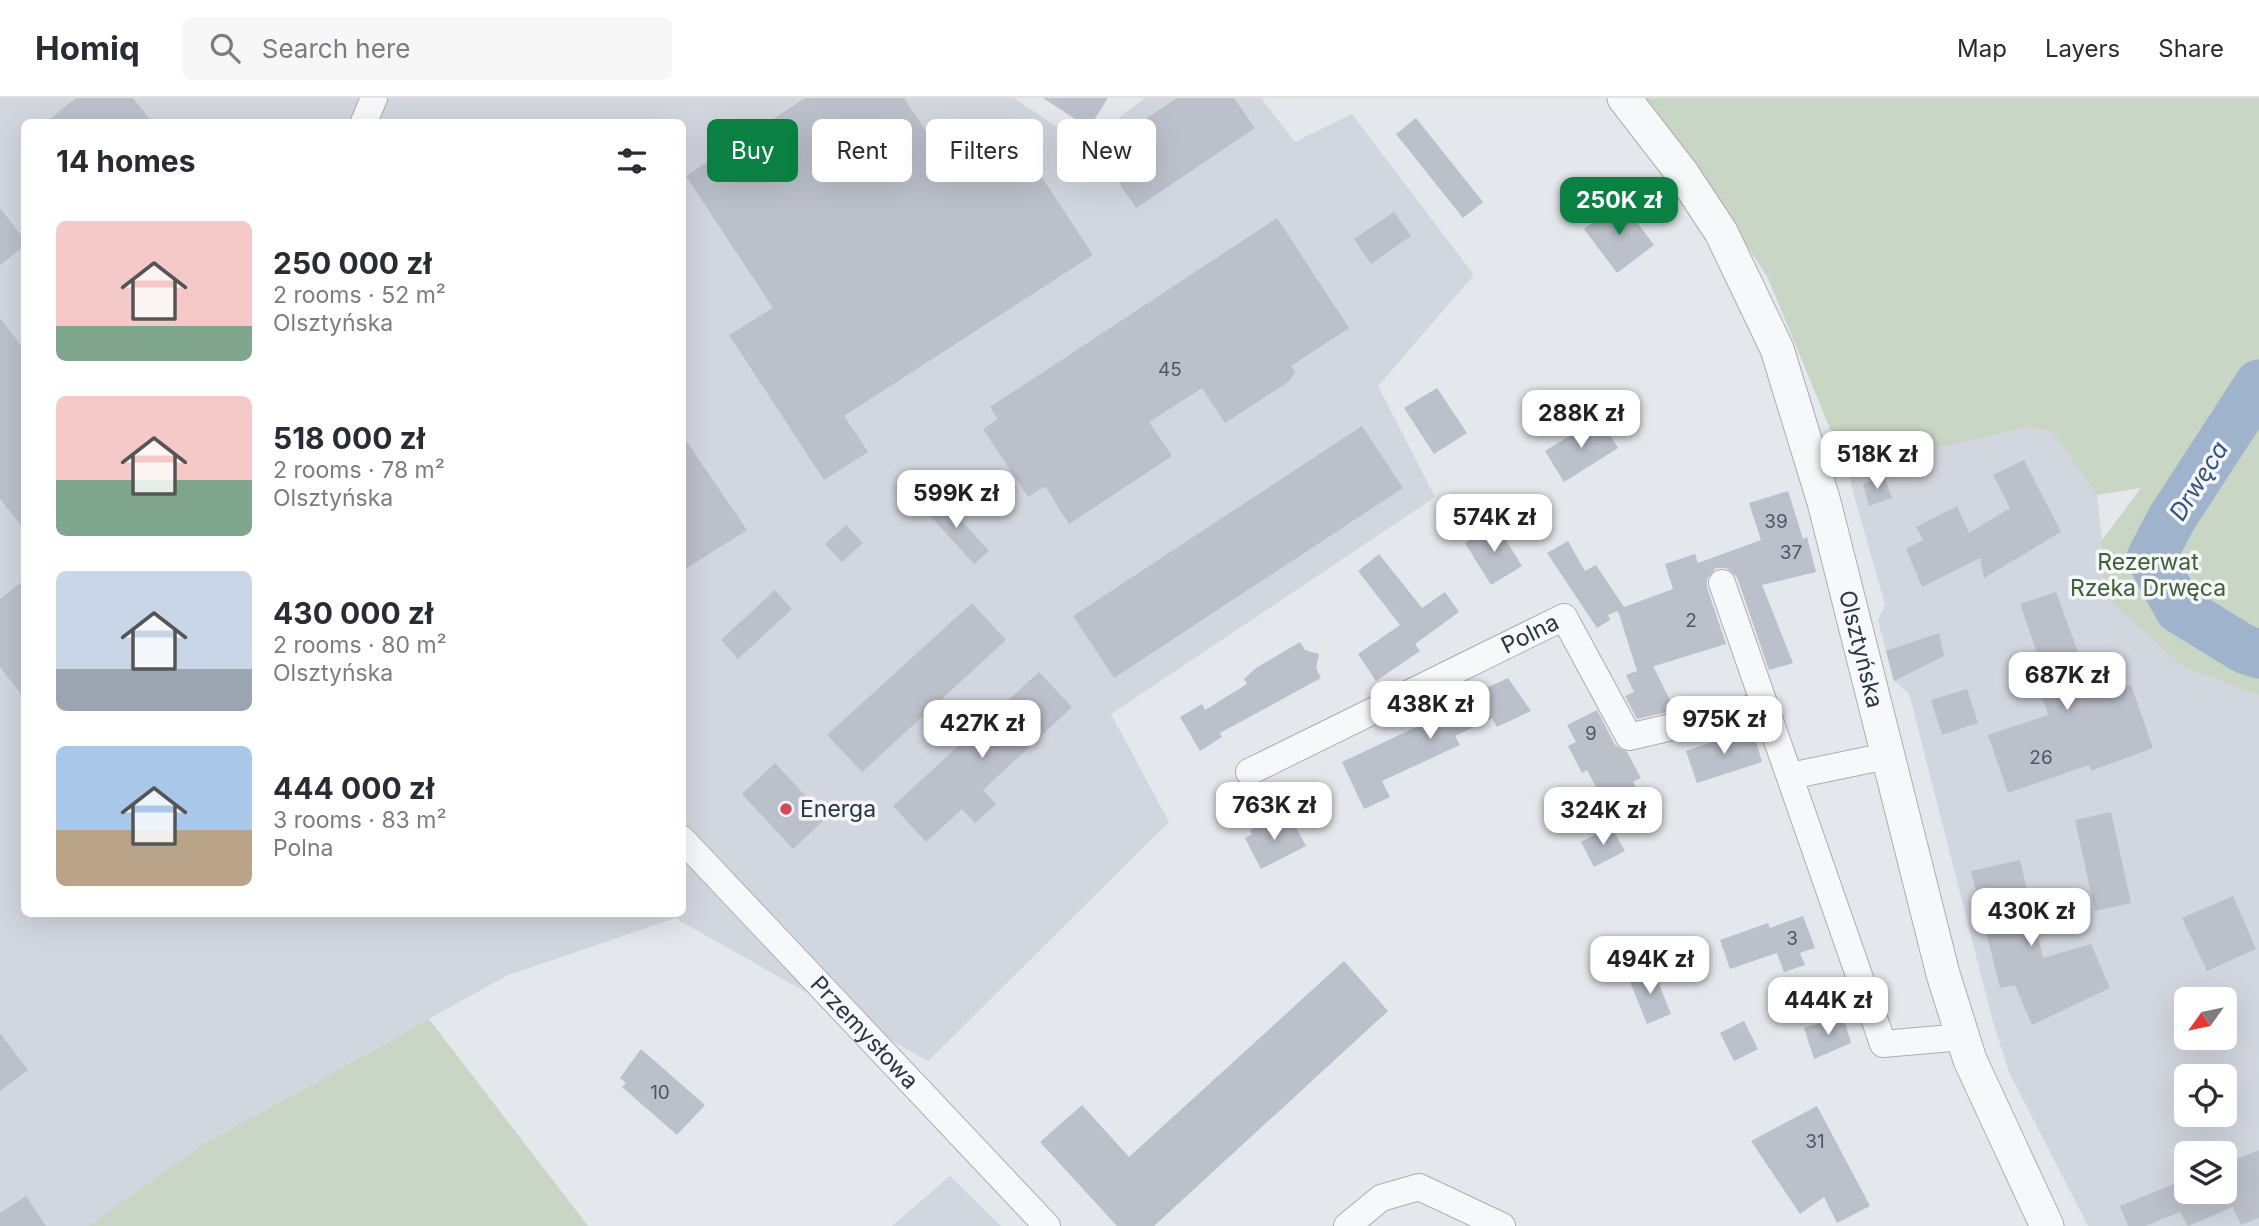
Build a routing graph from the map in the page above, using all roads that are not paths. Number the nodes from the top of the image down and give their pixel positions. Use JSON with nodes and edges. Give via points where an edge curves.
{"nodes":[{"id":1,"x":374,"y":98,"type":"edge"},
{"id":2,"x":1623,"y":98,"type":"edge"},
{"id":3,"x":365,"y":119,"type":"edge"},
{"id":4,"x":1722,"y":583,"type":"dead end"},
{"id":5,"x":1765,"y":705,"type":"junction"},
{"id":6,"x":1887,"y":756,"type":"junction"},
{"id":7,"x":1249,"y":772,"type":"dead end"},
{"id":8,"x":1790,"y":776,"type":"junction"},
{"id":9,"x":686,"y":843,"type":"edge"},
{"id":10,"x":1963,"y":1037,"type":"junction"},
{"id":11,"x":1047,"y":1226,"type":"edge"},
{"id":12,"x":1347,"y":1226,"type":"edge"},
{"id":13,"x":1502,"y":1226,"type":"edge"},
{"id":14,"x":2047,"y":1226,"type":"edge"}],
"edges":[{"from":1,"to":3,"type":"street"},
{"from":2,"to":6,"type":"street","name":"Olsztyńska","via":[[1721,232],[1777,349],[1824,502]]},
{"from":4,"to":5,"type":"street"},
{"from":5,"to":7,"type":"street","name":"Polna","via":[[1629,737],[1564,617]]},
{"from":5,"to":8,"type":"street"},
{"from":6,"to":8,"type":"street"},
{"from":6,"to":10,"type":"street","name":"Olsztyńska"},
{"from":8,"to":10,"type":"street","via":[[1883,1044]]},
{"from":9,"to":11,"type":"street","name":"Przemysłowa"},
{"from":10,"to":14,"type":"street","name":"Olsztyńska"},
{"from":12,"to":13,"type":"street","via":[[1381,1198],[1419,1187]]}]}
